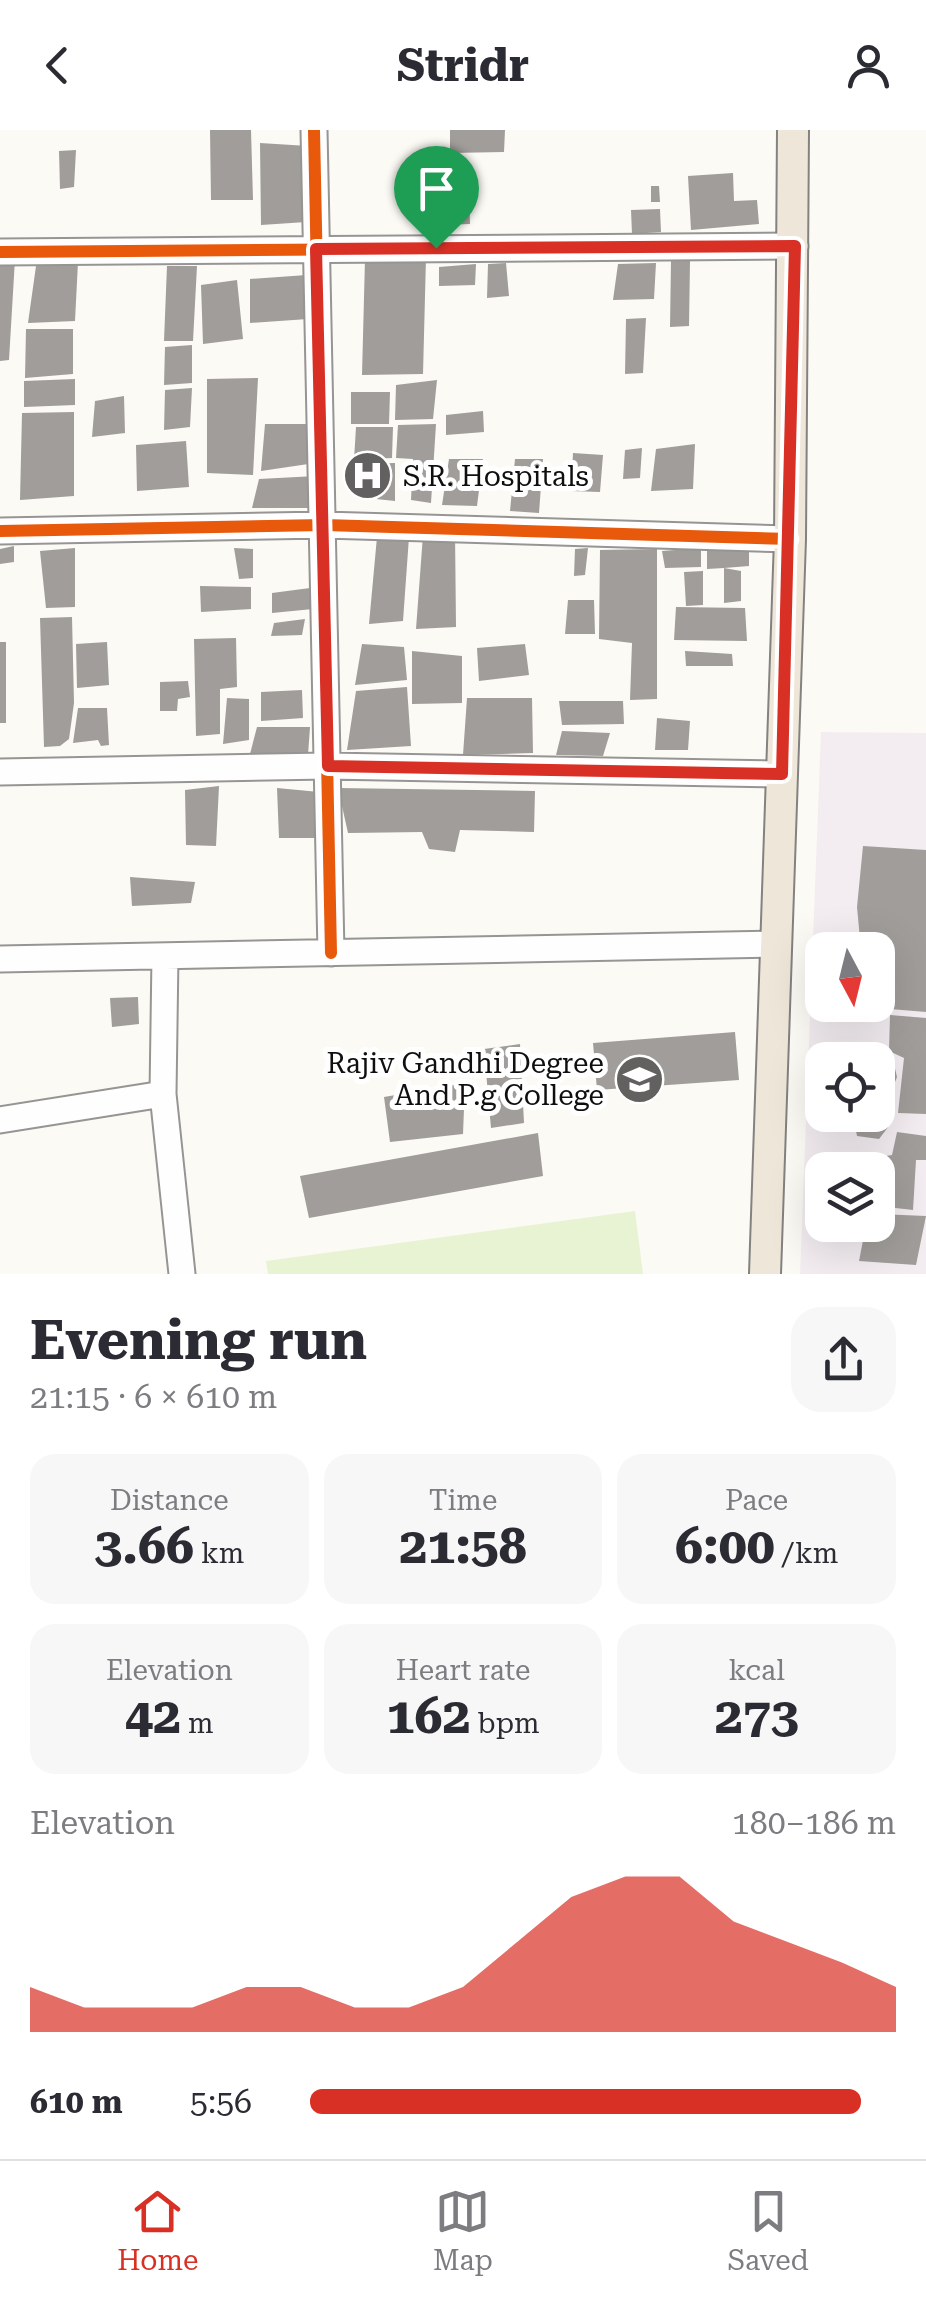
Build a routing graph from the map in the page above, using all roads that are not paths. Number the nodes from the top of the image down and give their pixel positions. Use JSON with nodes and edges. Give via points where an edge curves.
{"nodes":[{"id":1,"x":314,"y":130,"type":"edge"},
{"id":2,"x":793,"y":130,"type":"edge"},
{"id":3,"x":795,"y":246,"type":"junction"},
{"id":4,"x":316,"y":249,"type":"junction"},
{"id":5,"x":0,"y":252,"type":"edge"},
{"id":6,"x":324,"y":525,"type":"junction"},
{"id":7,"x":0,"y":532,"type":"edge"},
{"id":8,"x":790,"y":539,"type":"junction"},
{"id":9,"x":328,"y":766,"type":"junction"},
{"id":10,"x":0,"y":772,"type":"edge"},
{"id":11,"x":782,"y":774,"type":"junction"},
{"id":12,"x":775,"y":944,"type":"junction"},
{"id":13,"x":332,"y":952,"type":"junction"},
{"id":14,"x":166,"y":956,"type":"junction"},
{"id":15,"x":0,"y":959,"type":"edge"},
{"id":16,"x":163,"y":1094,"type":"junction"},
{"id":17,"x":0,"y":1120,"type":"edge"},
{"id":18,"x":182,"y":1274,"type":"edge"},
{"id":19,"x":765,"y":1274,"type":"edge"}],
"edges":[{"from":1,"to":4,"type":"street"},
{"from":2,"to":3,"type":"main road"},
{"from":3,"to":4,"type":"street"},
{"from":3,"to":8,"type":"main road"},
{"from":4,"to":5,"type":"street"},
{"from":4,"to":6,"type":"street"},
{"from":6,"to":7,"type":"street"},
{"from":6,"to":8,"type":"street"},
{"from":6,"to":9,"type":"street"},
{"from":8,"to":11,"type":"main road"},
{"from":9,"to":10,"type":"street"},
{"from":9,"to":11,"type":"street"},
{"from":9,"to":13,"type":"street"},
{"from":11,"to":12,"type":"main road"},
{"from":12,"to":13,"type":"street"},
{"from":12,"to":19,"type":"main road"},
{"from":13,"to":14,"type":"street"},
{"from":14,"to":15,"type":"street"},
{"from":14,"to":16,"type":"street"},
{"from":16,"to":17,"type":"street"},
{"from":16,"to":18,"type":"street"}]}
